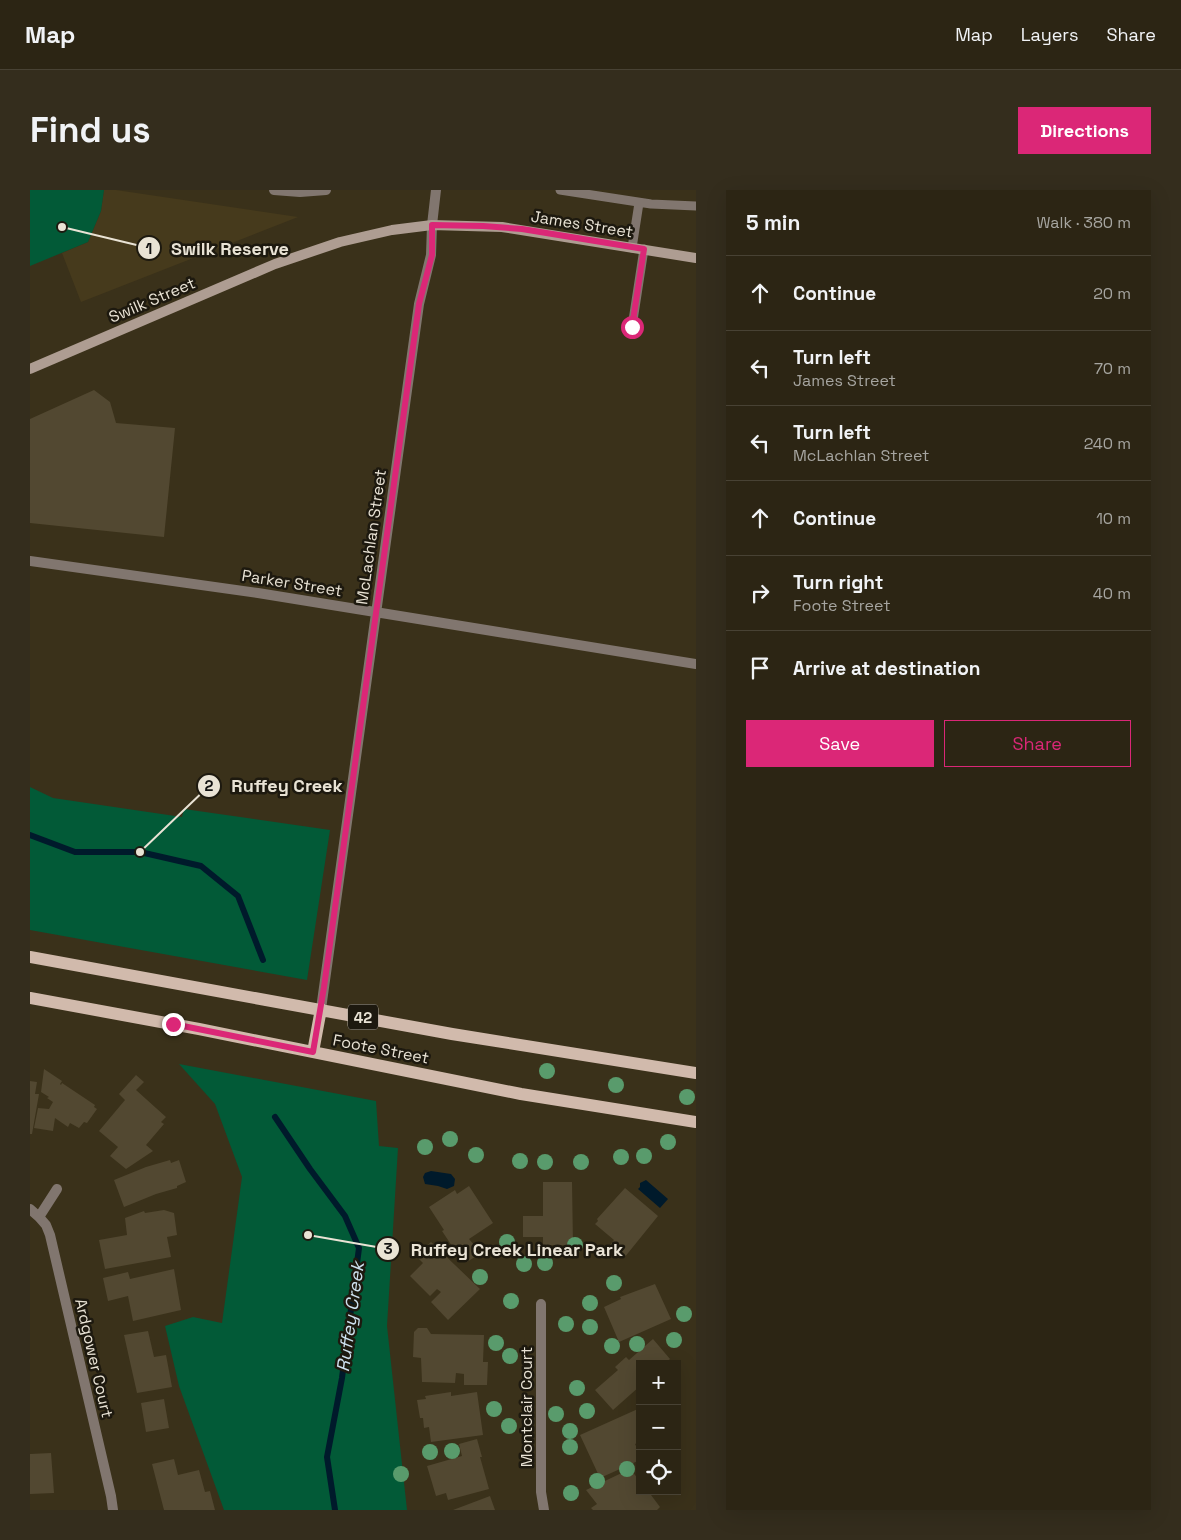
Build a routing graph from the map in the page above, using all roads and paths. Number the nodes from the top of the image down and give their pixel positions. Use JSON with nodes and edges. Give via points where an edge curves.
{"nodes":[{"id":1,"x":274,"y":190,"type":"edge"},
{"id":2,"x":326,"y":190,"type":"edge"},
{"id":3,"x":436,"y":190,"type":"edge"},
{"id":4,"x":560,"y":190,"type":"edge"},
{"id":5,"x":639,"y":203,"type":"junction"},
{"id":6,"x":696,"y":206,"type":"edge"},
{"id":7,"x":432,"y":225,"type":"junction"},
{"id":8,"x":632,"y":248,"type":"junction"},
{"id":9,"x":644,"y":249,"type":"junction"},
{"id":10,"x":696,"y":258,"type":"edge"},
{"id":11,"x":632,"y":327,"type":"dead end"},
{"id":12,"x":30,"y":369,"type":"edge"},
{"id":13,"x":30,"y":561,"type":"edge"},
{"id":14,"x":376,"y":612,"type":"junction"},
{"id":15,"x":696,"y":664,"type":"edge"},
{"id":16,"x":30,"y":957,"type":"edge"},
{"id":17,"x":30,"y":998,"type":"edge"},
{"id":18,"x":321,"y":1009,"type":"junction"},
{"id":19,"x":313,"y":1052,"type":"junction"},
{"id":20,"x":696,"y":1073,"type":"edge"},
{"id":21,"x":696,"y":1122,"type":"edge"},
{"id":22,"x":57,"y":1189,"type":"dead end"},
{"id":23,"x":30,"y":1208,"type":"edge"},
{"id":24,"x":39,"y":1216,"type":"junction"},
{"id":25,"x":540,"y":1304,"type":"dead end"},
{"id":26,"x":113,"y":1510,"type":"edge"},
{"id":27,"x":544,"y":1510,"type":"edge"}],
"edges":[{"from":1,"to":2,"type":"street"},
{"from":3,"to":7,"type":"street","name":"McLachlan Street"},
{"from":4,"to":5,"type":"lane"},
{"from":5,"to":6,"type":"lane"},
{"from":5,"to":8,"type":"lane"},
{"from":7,"to":8,"type":"main road","name":"James Street","via":[[522,229]]},
{"from":7,"to":12,"type":"main road","name":"Swilk Street","via":[[371,234],[315,249]]},
{"from":7,"to":14,"type":"street","name":"McLachlan Street","via":[[432,255],[419,304]]},
{"from":8,"to":9,"type":"main road","name":"James Street"},
{"from":9,"to":10,"type":"main road","name":"James Street"},
{"from":9,"to":11,"type":"lane"},
{"from":13,"to":14,"type":"street","name":"Parker Street","via":[[258,592]]},
{"from":14,"to":15,"type":"street","name":"Parker Street"},
{"from":14,"to":18,"type":"street","name":"McLachlan Street"},
{"from":16,"to":18,"type":"main road","name":"Foote Street","number":"42"},
{"from":17,"to":19,"type":"main road","name":"Foote Street"},
{"from":18,"to":19,"type":"main road"},
{"from":18,"to":20,"type":"main road","name":"Foote Street","number":"42","via":[[452,1034]]},
{"from":19,"to":21,"type":"main road","name":"Foote Street","via":[[521,1094]]},
{"from":22,"to":24,"type":"street"},
{"from":23,"to":24,"type":"street","name":"Ardgower Court"},
{"from":24,"to":26,"type":"street","name":"Ardgower Court","via":[[50,1235]]},
{"from":25,"to":27,"type":"street","name":"Montclair Court","via":[[541,1492]]}]}
